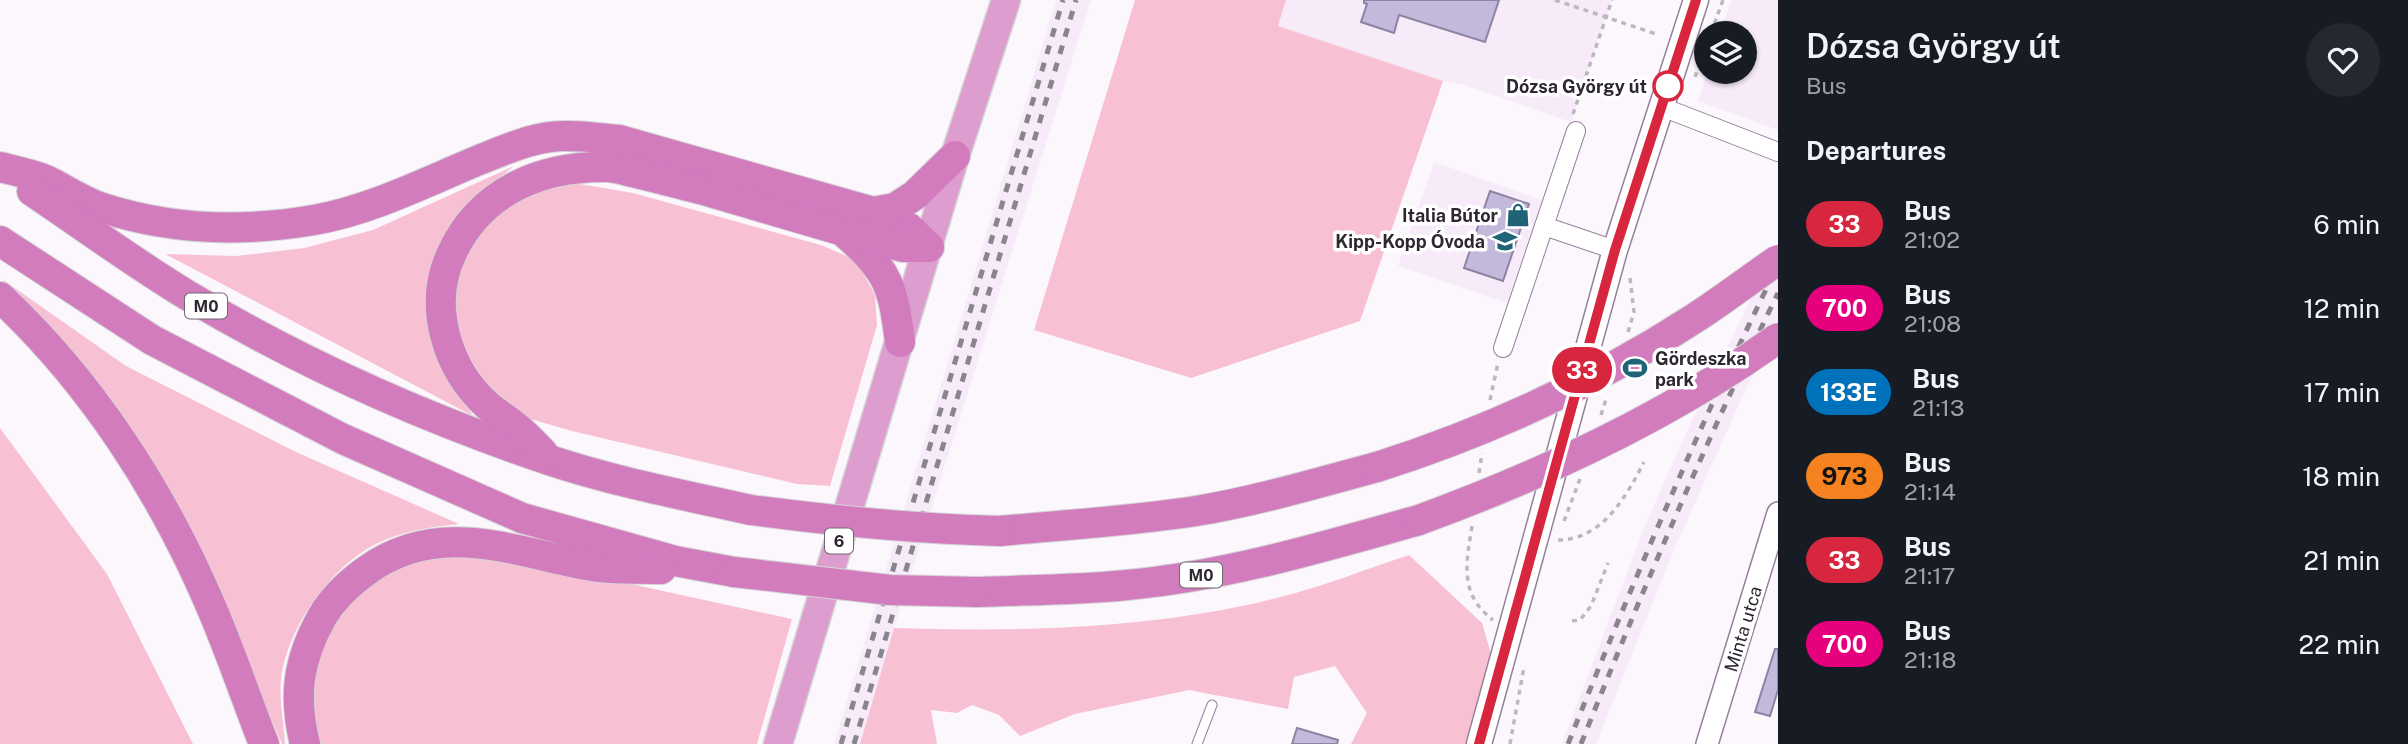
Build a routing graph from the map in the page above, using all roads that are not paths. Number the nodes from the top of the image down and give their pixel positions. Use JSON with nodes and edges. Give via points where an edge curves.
{"nodes":[{"id":1,"x":1006,"y":0,"type":"edge"},
{"id":2,"x":1696,"y":0,"type":"edge"},
{"id":3,"x":1661,"y":107,"type":"junction"},
{"id":4,"x":1576,"y":131,"type":"road end"},
{"id":5,"x":1778,"y":152,"type":"edge"},
{"id":6,"x":955,"y":156,"type":"junction"},
{"id":7,"x":0,"y":168,"type":"edge"},
{"id":8,"x":873,"y":212,"type":"junction"},
{"id":9,"x":1544,"y":226,"type":"junction"},
{"id":10,"x":841,"y":229,"type":"junction"},
{"id":11,"x":0,"y":241,"type":"edge"},
{"id":12,"x":929,"y":247,"type":"junction"},
{"id":13,"x":1615,"y":250,"type":"junction"},
{"id":14,"x":1778,"y":260,"type":"edge"},
{"id":15,"x":0,"y":298,"type":"edge"},
{"id":16,"x":1778,"y":338,"type":"edge"},
{"id":17,"x":900,"y":342,"type":"junction"},
{"id":18,"x":1503,"y":348,"type":"dead end"},
{"id":19,"x":551,"y":461,"type":"junction"},
{"id":20,"x":1778,"y":513,"type":"edge"},
{"id":21,"x":734,"y":572,"type":"junction"},
{"id":22,"x":1212,"y":705,"type":"dead end"},
{"id":23,"x":264,"y":744,"type":"edge"},
{"id":24,"x":305,"y":744,"type":"edge"},
{"id":25,"x":778,"y":744,"type":"edge"},
{"id":26,"x":1197,"y":744,"type":"edge"},
{"id":27,"x":1479,"y":744,"type":"edge"},
{"id":28,"x":1707,"y":744,"type":"edge"}],
"edges":[{"from":1,"to":6,"type":"main road","number":"6"},
{"from":2,"to":3,"type":"main road"},
{"from":3,"to":5,"type":"street"},
{"from":3,"to":13,"type":"main road"},
{"from":4,"to":9,"type":"street"},
{"from":6,"to":8,"type":"highway","via":[[915,195],[895,208]]},
{"from":6,"to":12,"type":"main road","number":"6"},
{"from":7,"to":8,"type":"highway","via":[[44,179],[103,208],[174,225],[244,226],[350,211],[511,147],[549,137],[581,136],[619,140]]},
{"from":7,"to":19,"type":"highway","number":"M0","via":[[186,294],[307,361],[427,416]]},
{"from":8,"to":12,"type":"highway","via":[[909,228]]},
{"from":9,"to":13,"type":"street"},
{"from":9,"to":18,"type":"street"},
{"from":10,"to":12,"type":"highway","via":[[903,247]]},
{"from":10,"to":17,"type":"highway","via":[[884,273],[895,304]]},
{"from":10,"to":19,"type":"highway","via":[[608,167],[551,172],[489,202],[470,221],[445,268],[444,335],[463,378]]},
{"from":11,"to":21,"type":"highway","number":"M0","via":[[152,340],[343,439],[522,518],[675,561]]},
{"from":12,"to":17,"type":"main road","number":"6"},
{"from":13,"to":27,"type":"main road"},
{"from":14,"to":19,"type":"highway","number":"M0","bridge":true,"via":[[1696,317],[1569,390],[1494,425],[1377,467],[1197,511],[1000,531],[918,529],[751,510]]},
{"from":15,"to":23,"type":"highway","via":[[51,348],[91,397],[144,477],[210,604]]},
{"from":16,"to":21,"type":"highway","number":"M0","bridge":true,"via":[[1702,388],[1579,455],[1419,520],[1294,554],[1126,586],[977,593],[890,590]]},
{"from":17,"to":25,"type":"main road","number":"6"},
{"from":20,"to":28,"type":"street","name":"Minta utca"},
{"from":21,"to":24,"type":"highway","via":[[593,567],[482,544],[446,542],[401,552],[349,584],[330,604],[309,640],[300,671],[298,710]]},
{"from":22,"to":26,"type":"lane"}]}
